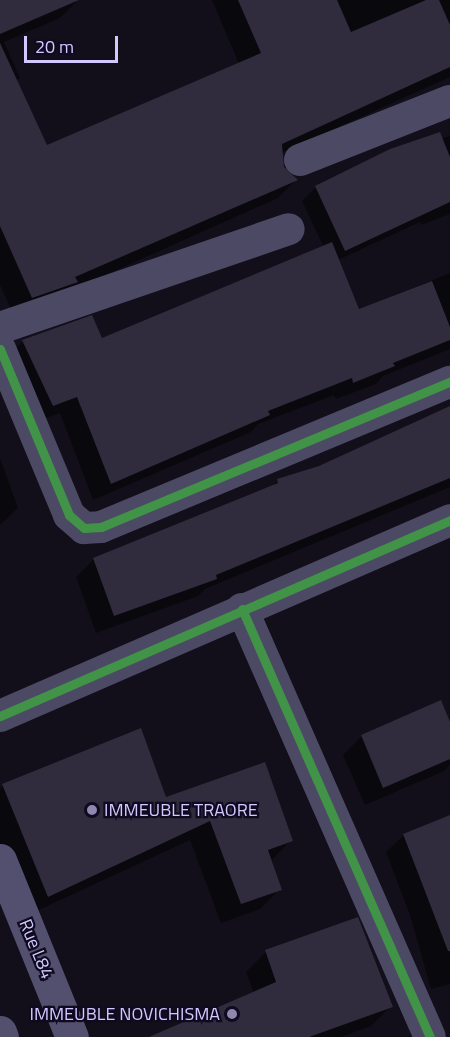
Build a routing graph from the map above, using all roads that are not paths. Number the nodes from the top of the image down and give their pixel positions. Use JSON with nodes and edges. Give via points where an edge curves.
{"nodes":[{"id":1,"x":450,"y":101,"type":"edge"},
{"id":2,"x":300,"y":160,"type":"dead end"},
{"id":3,"x":289,"y":229,"type":"dead end"},
{"id":4,"x":0,"y":328,"type":"edge"},
{"id":5,"x":0,"y":349,"type":"edge"},
{"id":6,"x":450,"y":382,"type":"edge"},
{"id":7,"x":450,"y":520,"type":"edge"},
{"id":8,"x":242,"y":609,"type":"junction"},
{"id":9,"x":0,"y":716,"type":"edge"},
{"id":10,"x":0,"y":860,"type":"edge"},
{"id":11,"x":0,"y":1032,"type":"edge"},
{"id":12,"x":2,"y":1037,"type":"edge"},
{"id":13,"x":72,"y":1037,"type":"edge"},
{"id":14,"x":430,"y":1037,"type":"edge"}],
"edges":[{"from":1,"to":2,"type":"street"},
{"from":3,"to":4,"type":"street"},
{"from":5,"to":6,"type":"street","via":[[69,515],[84,528],[101,527]]},
{"from":7,"to":8,"type":"street"},
{"from":8,"to":9,"type":"street"},
{"from":8,"to":14,"type":"street"},
{"from":10,"to":13,"type":"main road","name":"Rue L84"},
{"from":11,"to":12,"type":"main road"}]}
